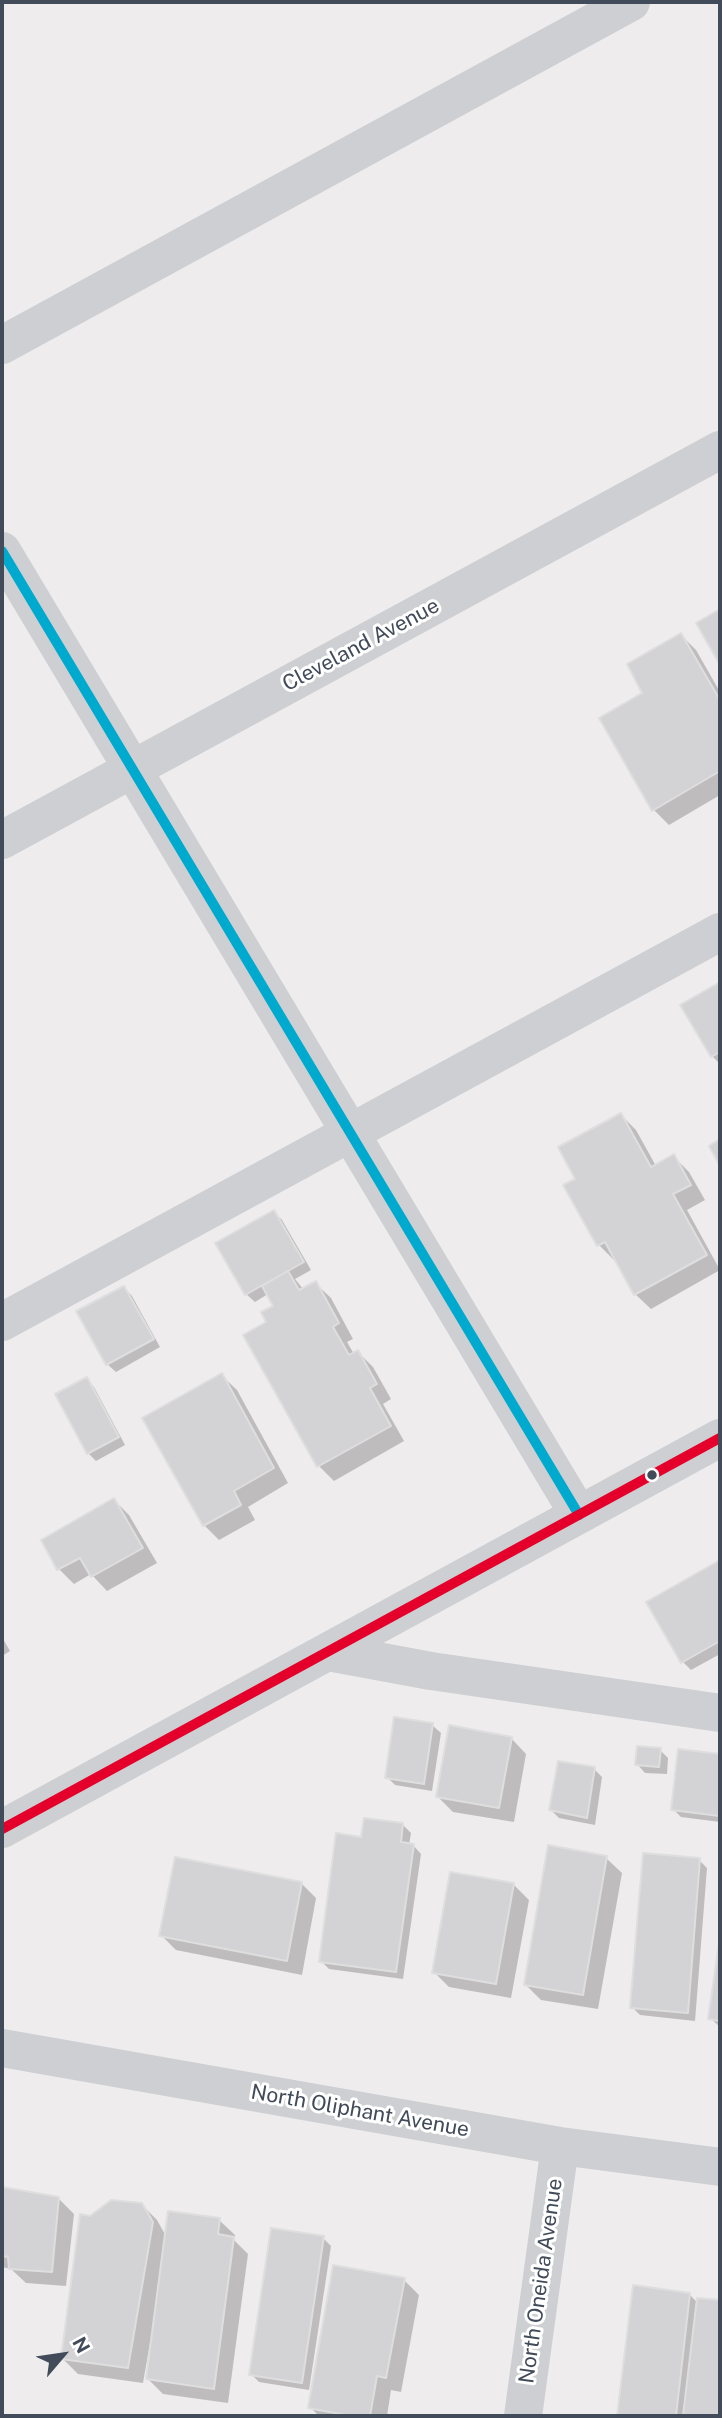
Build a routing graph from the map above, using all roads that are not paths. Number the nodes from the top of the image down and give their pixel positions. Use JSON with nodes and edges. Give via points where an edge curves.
{"nodes":[{"id":1,"x":631,"y":2,"type":"edge"},
{"id":2,"x":2,"y":345,"type":"edge"},
{"id":3,"x":720,"y":450,"type":"edge"},
{"id":4,"x":2,"y":551,"type":"edge"},
{"id":5,"x":132,"y":769,"type":"junction"},
{"id":6,"x":2,"y":840,"type":"edge"},
{"id":7,"x":720,"y":932,"type":"edge"},
{"id":8,"x":350,"y":1133,"type":"junction"},
{"id":9,"x":2,"y":1322,"type":"edge"},
{"id":10,"x":720,"y":1438,"type":"edge"},
{"id":11,"x":579,"y":1515,"type":"junction"},
{"id":12,"x":328,"y":1652,"type":"junction"},
{"id":13,"x":720,"y":1713,"type":"edge"},
{"id":14,"x":2,"y":1829,"type":"edge"},
{"id":15,"x":2,"y":2048,"type":"edge"},
{"id":16,"x":560,"y":2146,"type":"junction"},
{"id":17,"x":720,"y":2167,"type":"edge"},
{"id":18,"x":523,"y":2416,"type":"edge"}],
"edges":[{"from":1,"to":2,"type":"street"},
{"from":3,"to":5,"type":"street","name":"Cleveland Avenue"},
{"from":4,"to":5,"type":"street"},
{"from":5,"to":6,"type":"street","name":"Cleveland Avenue"},
{"from":5,"to":8,"type":"street"},
{"from":7,"to":8,"type":"street"},
{"from":8,"to":9,"type":"street"},
{"from":8,"to":11,"type":"street"},
{"from":10,"to":11,"type":"street"},
{"from":11,"to":12,"type":"street"},
{"from":12,"to":13,"type":"street"},
{"from":12,"to":14,"type":"street"},
{"from":15,"to":16,"type":"street","name":"North Oliphant Avenue"},
{"from":16,"to":17,"type":"street","name":"North Oliphant Avenue"},
{"from":16,"to":18,"type":"street","name":"North Oneida Avenue"}]}
